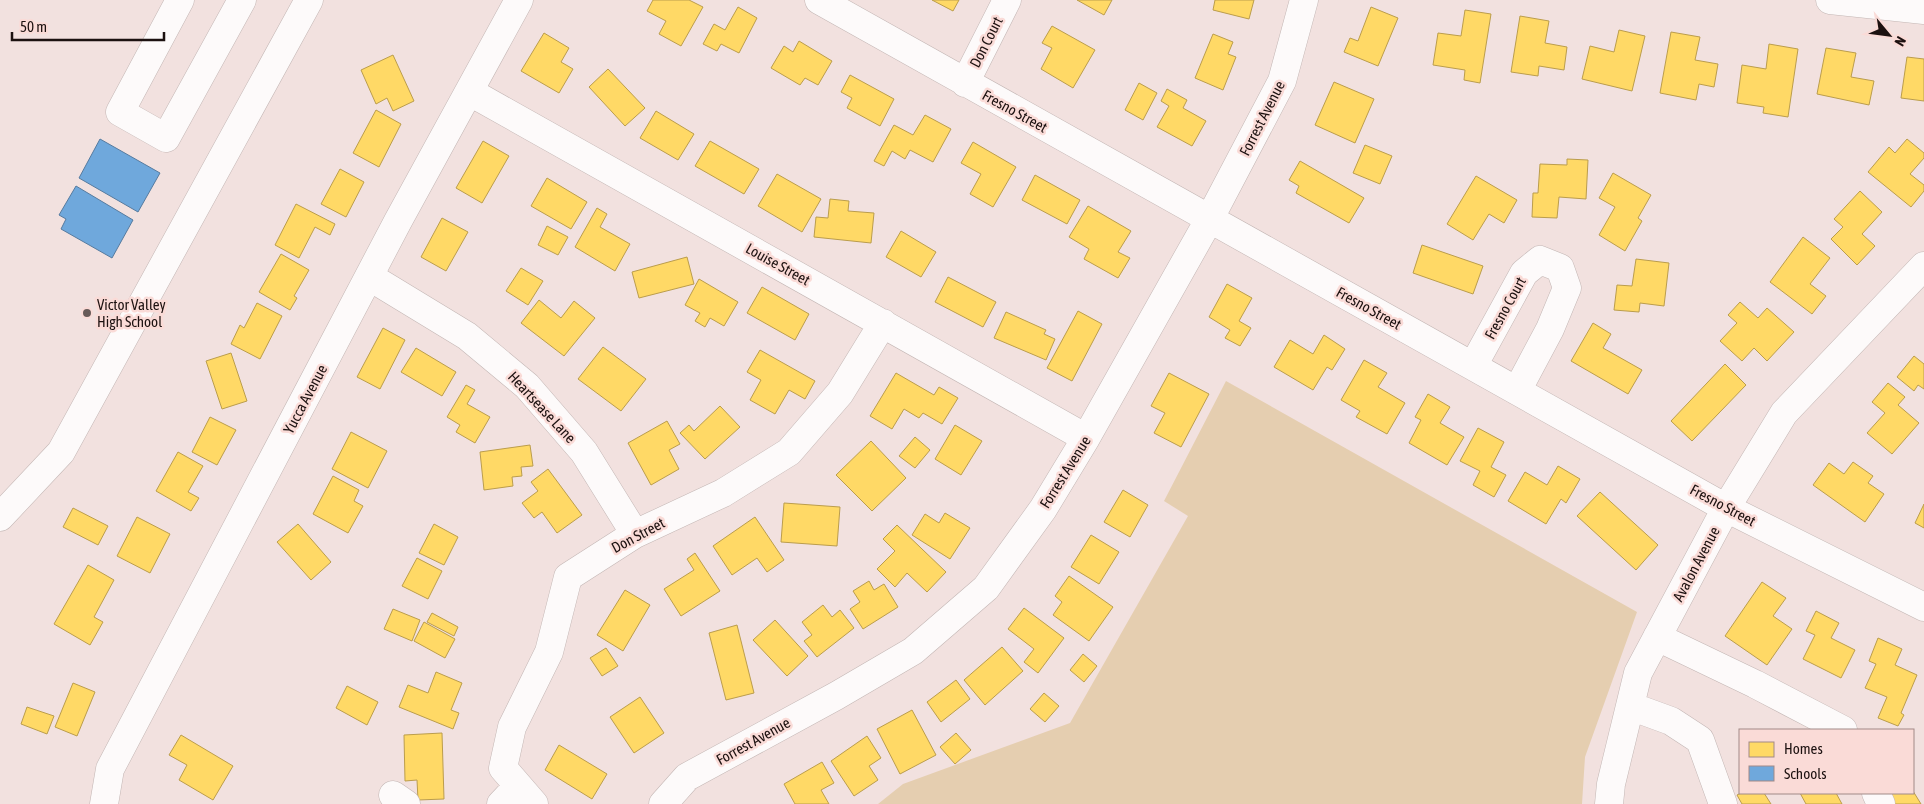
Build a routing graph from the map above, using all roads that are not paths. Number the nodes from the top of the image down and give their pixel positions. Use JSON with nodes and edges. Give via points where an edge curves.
{"nodes":[{"id":1,"x":180,"y":0,"type":"edge"},
{"id":2,"x":242,"y":0,"type":"edge"},
{"id":3,"x":309,"y":0,"type":"edge"},
{"id":4,"x":519,"y":0,"type":"edge"},
{"id":5,"x":819,"y":0,"type":"edge"},
{"id":6,"x":1006,"y":0,"type":"edge"},
{"id":7,"x":1304,"y":0,"type":"edge"},
{"id":8,"x":1830,"y":0,"type":"edge"},
{"id":9,"x":1924,"y":10,"type":"edge"},
{"id":10,"x":965,"y":83,"type":"junction"},
{"id":11,"x":470,"y":92,"type":"junction"},
{"id":12,"x":1210,"y":218,"type":"junction"},
{"id":13,"x":1924,"y":266,"type":"edge"},
{"id":14,"x":370,"y":277,"type":"junction"},
{"id":15,"x":883,"y":323,"type":"junction"},
{"id":16,"x":1473,"y":366,"type":"junction"},
{"id":17,"x":1517,"y":391,"type":"junction"},
{"id":18,"x":1086,"y":438,"type":"junction"},
{"id":19,"x":1726,"y":508,"type":"junction"},
{"id":20,"x":0,"y":517,"type":"edge"},
{"id":21,"x":635,"y":534,"type":"junction"},
{"id":22,"x":1924,"y":607,"type":"edge"},
{"id":23,"x":1657,"y":638,"type":"junction"},
{"id":24,"x":1630,"y":706,"type":"junction"},
{"id":25,"x":1841,"y":729,"type":"edge"},
{"id":26,"x":517,"y":798,"type":"edge"},
{"id":27,"x":104,"y":804,"type":"edge"},
{"id":28,"x":663,"y":804,"type":"edge"},
{"id":29,"x":1609,"y":804,"type":"edge"},
{"id":30,"x":1723,"y":804,"type":"edge"}],
"edges":[{"from":1,"to":2,"type":"street","via":[[120,112],[166,138]]},
{"from":3,"to":20,"type":"street","via":[[61,452]]},
{"from":4,"to":11,"type":"street","name":"Yucca Avenue"},
{"from":5,"to":10,"type":"street","name":"Fresno Street"},
{"from":6,"to":10,"type":"street","name":"Don Court"},
{"from":7,"to":12,"type":"street","name":"Forrest Avenue","via":[[1282,81]]},
{"from":8,"to":9,"type":"street"},
{"from":10,"to":12,"type":"street","name":"Fresno Street"},
{"from":11,"to":14,"type":"street","name":"Yucca Avenue"},
{"from":11,"to":15,"type":"street","name":"Louise Street"},
{"from":12,"to":16,"type":"street","name":"Fresno Street"},
{"from":12,"to":18,"type":"street","name":"Forrest Avenue"},
{"from":13,"to":19,"type":"street","name":"Avalon Avenue","via":[[1784,413]]},
{"from":14,"to":21,"type":"street","name":"Heartsease Lane","via":[[467,336],[527,386],[584,452]]},
{"from":14,"to":27,"type":"street","name":"Yucca Avenue","via":[[110,769]]},
{"from":15,"to":18,"type":"street","name":"Louise Street"},
{"from":15,"to":21,"type":"street","name":"Don Street","via":[[840,393],[789,452],[723,493]]},
{"from":16,"to":17,"type":"street","name":"Fresno Street"},
{"from":16,"to":17,"type":"street","name":"Fresno Court","via":[[1524,273],[1540,260],[1560,268],[1567,288],[1550,329]]},
{"from":17,"to":19,"type":"street","name":"Fresno Street"},
{"from":18,"to":28,"type":"street","name":"Forrest Avenue","via":[[1043,509],[986,588],[913,652],[687,778]]},
{"from":19,"to":22,"type":"street","name":"Fresno Street"},
{"from":19,"to":23,"type":"street","name":"Avalon Avenue"},
{"from":21,"to":26,"type":"street","name":"Don Street","via":[[568,577],[549,652],[512,727],[503,768]]},
{"from":23,"to":24,"type":"street","name":"Avalon Avenue","via":[[1638,673]]},
{"from":23,"to":25,"type":"street","via":[[1756,684]]},
{"from":24,"to":29,"type":"street","name":"Avalon Avenue"},
{"from":24,"to":30,"type":"street","via":[[1671,720],[1700,740]]}]}
